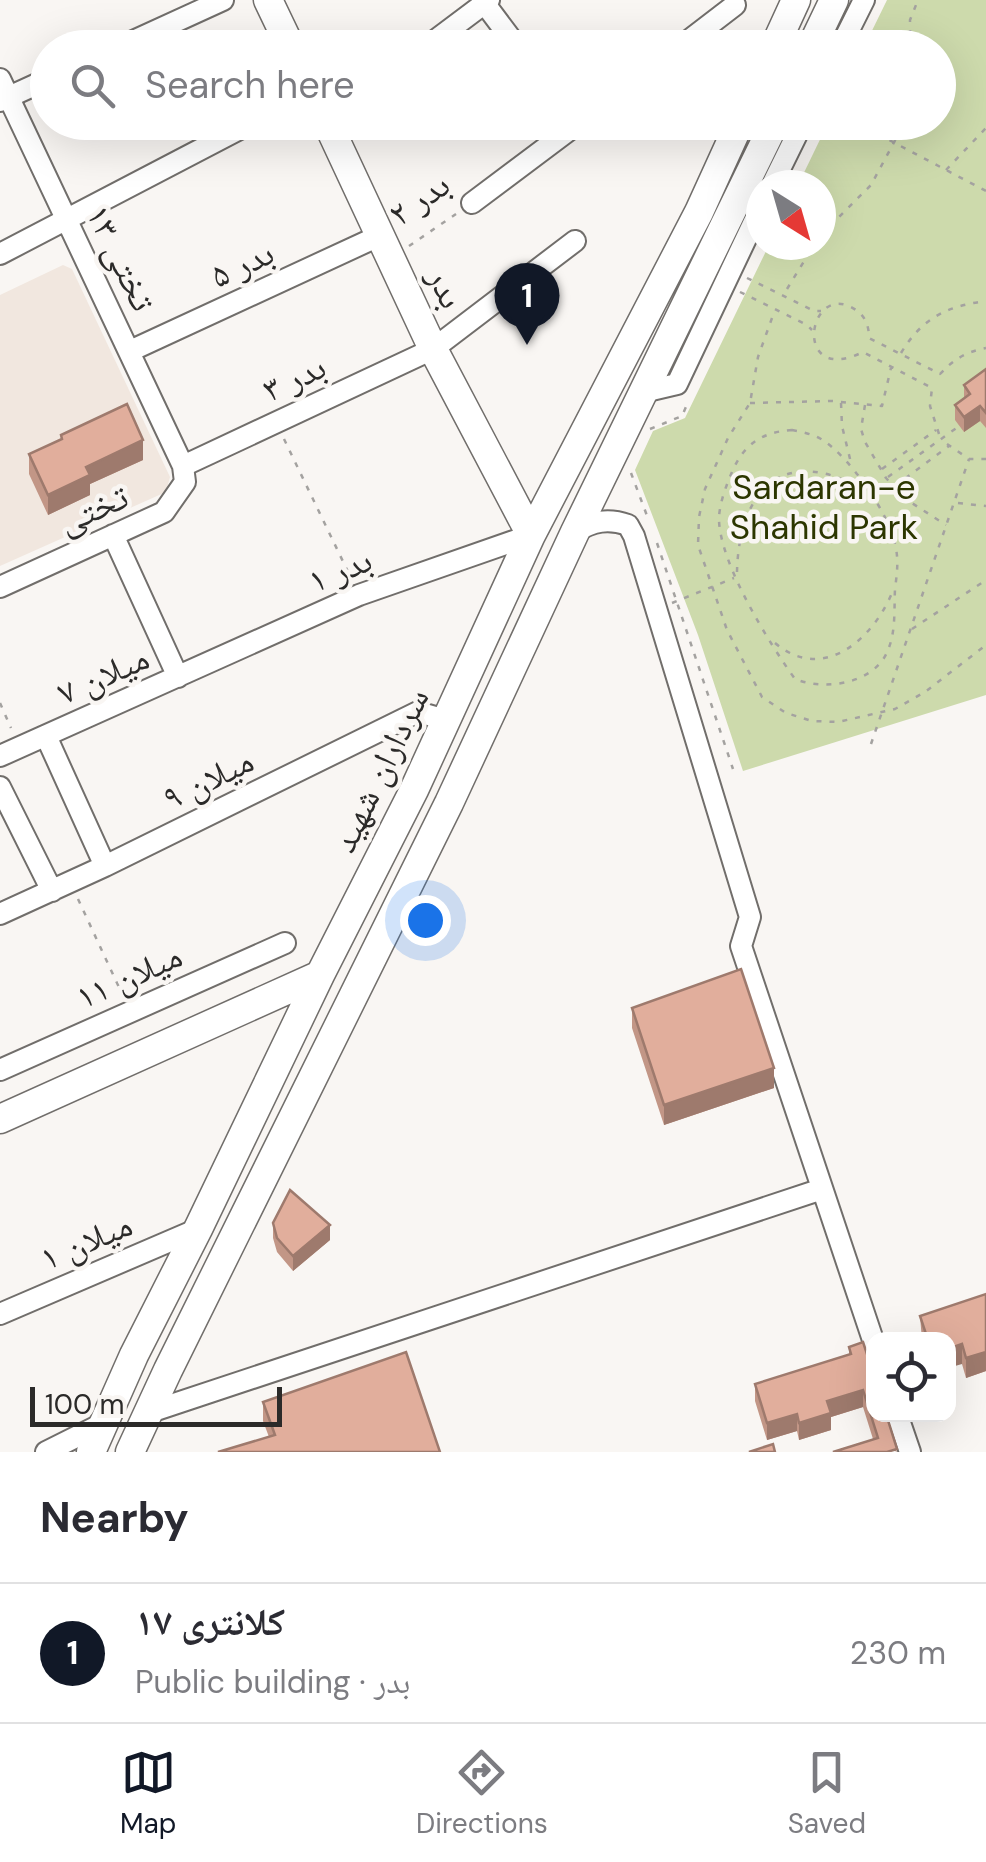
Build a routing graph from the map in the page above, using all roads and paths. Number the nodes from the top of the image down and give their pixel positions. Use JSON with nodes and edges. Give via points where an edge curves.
{"nodes":[{"id":1,"x":223,"y":0,"type":"edge"},
{"id":2,"x":268,"y":0,"type":"edge"},
{"id":3,"x":796,"y":0,"type":"edge"},
{"id":4,"x":834,"y":0,"type":"edge"},
{"id":5,"x":864,"y":0,"type":"edge"},
{"id":6,"x":918,"y":0,"type":"edge"},
{"id":7,"x":487,"y":2,"type":"edge"},
{"id":8,"x":735,"y":5,"type":"dead end"},
{"id":9,"x":157,"y":30,"type":"edge"},
{"id":10,"x":282,"y":30,"type":"edge"},
{"id":11,"x":449,"y":30,"type":"edge"},
{"id":12,"x":506,"y":30,"type":"edge"},
{"id":13,"x":702,"y":30,"type":"edge"},
{"id":14,"x":782,"y":30,"type":"edge"},
{"id":15,"x":820,"y":30,"type":"edge"},
{"id":16,"x":849,"y":30,"type":"edge"},
{"id":17,"x":910,"y":30,"type":"edge"},
{"id":18,"x":30,"y":85,"type":"edge"},
{"id":19,"x":3,"y":92,"type":"edge"},
{"id":20,"x":986,"y":128,"type":"edge"},
{"id":21,"x":219,"y":140,"type":"edge"},
{"id":22,"x":336,"y":140,"type":"edge"},
{"id":23,"x":555,"y":140,"type":"edge"},
{"id":24,"x":732,"y":140,"type":"edge"},
{"id":25,"x":766,"y":140,"type":"edge"},
{"id":26,"x":794,"y":140,"type":"edge"},
{"id":27,"x":888,"y":140,"type":"edge"},
{"id":28,"x":896,"y":140,"type":"edge"},
{"id":29,"x":894,"y":143,"type":"junction"},
{"id":30,"x":779,"y":170,"type":"edge"},
{"id":31,"x":946,"y":170,"type":"junction"},
{"id":32,"x":986,"y":191,"type":"edge"},
{"id":33,"x":472,"y":203,"type":"joint"},
{"id":34,"x":836,"y":220,"type":"edge"},
{"id":35,"x":68,"y":221,"type":"junction"},
{"id":36,"x":746,"y":238,"type":"edge"},
{"id":37,"x":575,"y":241,"type":"dead end"},
{"id":38,"x":386,"y":246,"type":"junction"},
{"id":39,"x":0,"y":254,"type":"edge"},
{"id":40,"x":805,"y":260,"type":"edge"},
{"id":41,"x":727,"y":277,"type":"junction"},
{"id":42,"x":787,"y":289,"type":"dead end"},
{"id":43,"x":986,"y":301,"type":"edge"},
{"id":44,"x":822,"y":310,"type":"junction"},
{"id":45,"x":772,"y":318,"type":"dead end"},
{"id":46,"x":813,"y":332,"type":"junction"},
{"id":47,"x":986,"y":348,"type":"edge"},
{"id":48,"x":432,"y":349,"type":"junction"},
{"id":49,"x":130,"y":351,"type":"junction"},
{"id":50,"x":900,"y":354,"type":"junction"},
{"id":51,"x":891,"y":367,"type":"junction"},
{"id":52,"x":644,"y":392,"type":"junction"},
{"id":53,"x":689,"y":401,"type":"dead end"},
{"id":54,"x":841,"y":401,"type":"junction"},
{"id":55,"x":865,"y":403,"type":"junction"},
{"id":56,"x":750,"y":404,"type":"junction"},
{"id":57,"x":968,"y":420,"type":"edge"},
{"id":58,"x":275,"y":422,"type":"junction"},
{"id":59,"x":651,"y":428,"type":"dead end"},
{"id":60,"x":968,"y":459,"type":"junction"},
{"id":61,"x":986,"y":459,"type":"edge"},
{"id":62,"x":182,"y":466,"type":"junction"},
{"id":63,"x":630,"y":470,"type":"dead end"},
{"id":64,"x":854,"y":470,"type":"junction"},
{"id":65,"x":881,"y":470,"type":"junction"},
{"id":66,"x":886,"y":478,"type":"junction"},
{"id":67,"x":894,"y":487,"type":"junction"},
{"id":68,"x":868,"y":492,"type":"junction"},
{"id":69,"x":955,"y":502,"type":"junction"},
{"id":70,"x":986,"y":506,"type":"edge"},
{"id":71,"x":947,"y":525,"type":"junction"},
{"id":72,"x":651,"y":526,"type":"dead end"},
{"id":73,"x":576,"y":532,"type":"junction"},
{"id":74,"x":113,"y":535,"type":"junction"},
{"id":75,"x":530,"y":535,"type":"junction"},
{"id":76,"x":658,"y":544,"type":"dead end"},
{"id":77,"x":737,"y":577,"type":"junction"},
{"id":78,"x":986,"y":580,"type":"edge"},
{"id":79,"x":896,"y":585,"type":"junction"},
{"id":80,"x":0,"y":586,"type":"edge"},
{"id":81,"x":711,"y":587,"type":"junction"},
{"id":82,"x":359,"y":596,"type":"junction"},
{"id":83,"x":678,"y":600,"type":"junction"},
{"id":84,"x":656,"y":609,"type":"junction"},
{"id":85,"x":910,"y":630,"type":"junction"},
{"id":86,"x":770,"y":639,"type":"junction"},
{"id":87,"x":986,"y":646,"type":"edge"},
{"id":88,"x":178,"y":677,"type":"junction"},
{"id":89,"x":0,"y":704,"type":"edge"},
{"id":90,"x":882,"y":712,"type":"junction"},
{"id":91,"x":446,"y":720,"type":"junction"},
{"id":92,"x":46,"y":736,"type":"junction"},
{"id":93,"x":871,"y":744,"type":"dead end"},
{"id":94,"x":10,"y":752,"type":"edge"},
{"id":95,"x":734,"y":769,"type":"dead end"},
{"id":96,"x":0,"y":787,"type":"edge"},
{"id":97,"x":414,"y":790,"type":"junction"},
{"id":98,"x":449,"y":803,"type":"junction"},
{"id":99,"x":105,"y":866,"type":"junction"},
{"id":100,"x":61,"y":886,"type":"junction"},
{"id":101,"x":0,"y":914,"type":"edge"},
{"id":102,"x":285,"y":942,"type":"dead end"},
{"id":103,"x":320,"y":975,"type":"junction"},
{"id":104,"x":130,"y":1010,"type":"junction"},
{"id":105,"x":0,"y":1070,"type":"edge"},
{"id":106,"x":0,"y":1120,"type":"edge"},
{"id":107,"x":822,"y":1189,"type":"junction"},
{"id":108,"x":198,"y":1228,"type":"junction"},
{"id":109,"x":0,"y":1314,"type":"edge"},
{"id":110,"x":870,"y":1332,"type":"edge"},
{"id":111,"x":134,"y":1355,"type":"junction"},
{"id":112,"x":168,"y":1370,"type":"junction"},
{"id":113,"x":148,"y":1413,"type":"junction"},
{"id":114,"x":104,"y":1422,"type":"junction"},
{"id":115,"x":901,"y":1422,"type":"edge"},
{"id":116,"x":46,"y":1452,"type":"edge"},
{"id":117,"x":91,"y":1452,"type":"edge"},
{"id":118,"x":130,"y":1452,"type":"edge"},
{"id":119,"x":910,"y":1452,"type":"edge"}],
"edges":[{"from":1,"to":9,"type":"street"},
{"from":2,"to":10,"type":"street"},
{"from":3,"to":14,"type":"street"},
{"from":4,"to":15,"type":"street"},
{"from":5,"to":16,"type":"street"},
{"from":6,"to":17,"type":"path"},
{"from":7,"to":11,"type":"street"},
{"from":7,"to":12,"type":"street"},
{"from":8,"to":13,"type":"street"},
{"from":18,"to":19,"type":"street"},
{"from":19,"to":35,"type":"street","name":"تختی ۱۳"},
{"from":20,"to":31,"type":"path"},
{"from":21,"to":35,"type":"street"},
{"from":22,"to":38,"type":"street","name":"بدر"},
{"from":23,"to":33,"type":"street","name":"بدر ۲"},
{"from":24,"to":75,"type":"street","name":"سرداران شهید"},
{"from":25,"to":52,"type":"street"},
{"from":26,"to":30,"type":"street"},
{"from":27,"to":29,"type":"path"},
{"from":28,"to":29,"type":"path"},
{"from":29,"to":31,"type":"path"},
{"from":29,"to":34,"type":"path","via":[[871,185]]},
{"from":31,"to":32,"type":"path"},
{"from":33,"to":38,"type":"path","name":"بدر ۲"},
{"from":35,"to":39,"type":"street"},
{"from":35,"to":49,"type":"street","name":"تختی ۱۳"},
{"from":36,"to":41,"type":"street"},
{"from":37,"to":48,"type":"street","name":"بدر ۳"},
{"from":38,"to":48,"type":"street","name":"بدر"},
{"from":38,"to":49,"type":"street","name":"بدر ۵"},
{"from":40,"to":42,"type":"path"},
{"from":41,"to":44,"type":"path"},
{"from":41,"to":46,"type":"path"},
{"from":41,"to":52,"type":"street","via":[[677,384]]},
{"from":43,"to":50,"type":"path","via":[[938,314]]},
{"from":44,"to":46,"type":"path"},
{"from":44,"to":50,"type":"path","via":[[843,304],[855,309],[865,318],[869,338]]},
{"from":45,"to":56,"type":"path"},
{"from":46,"to":51,"type":"path","via":[[826,358],[836,362],[863,352]]},
{"from":47,"to":50,"type":"path","via":[[963,354],[940,374]]},
{"from":48,"to":58,"type":"street","name":"بدر ۳"},
{"from":48,"to":75,"type":"street","name":"بدر"},
{"from":49,"to":62,"type":"street","name":"تختی ۱۳"},
{"from":51,"to":55,"type":"path","via":[[882,406]]},
{"from":51,"to":65,"type":"path","via":[[932,388],[938,432]]},
{"from":52,"to":73,"type":"street"},
{"from":53,"to":59,"type":"path","via":[[682,416]]},
{"from":54,"to":55,"type":"path"},
{"from":54,"to":56,"type":"path"},
{"from":54,"to":64,"type":"path"},
{"from":55,"to":65,"type":"path","via":[[861,429]]},
{"from":56,"to":81,"type":"path","via":[[728,438],[699,516],[698,545]]},
{"from":57,"to":66,"type":"path"},
{"from":58,"to":62,"type":"street","name":"بدر ۳"},
{"from":58,"to":82,"type":"path"},
{"from":60,"to":61,"type":"path"},
{"from":60,"to":67,"type":"path","via":[[948,446]]},
{"from":60,"to":69,"type":"path"},
{"from":62,"to":74,"type":"street","name":"تختی","via":[[185,482],[164,512]]},
{"from":63,"to":72,"type":"path"},
{"from":64,"to":68,"type":"path"},
{"from":64,"to":77,"type":"path","via":[[806,433],[768,433],[751,444],[734,466],[720,517]]},
{"from":65,"to":66,"type":"path"},
{"from":66,"to":67,"type":"path"},
{"from":67,"to":71,"type":"path"},
{"from":68,"to":77,"type":"path","via":[[826,474],[780,478],[747,512]]},
{"from":68,"to":79,"type":"path","via":[[895,540]]},
{"from":69,"to":70,"type":"path"},
{"from":69,"to":71,"type":"path"},
{"from":71,"to":85,"type":"path"},
{"from":73,"to":84,"type":"street","via":[[596,522],[628,525]]},
{"from":73,"to":98,"type":"street"},
{"from":74,"to":80,"type":"street","name":"تختی"},
{"from":74,"to":88,"type":"street"},
{"from":75,"to":82,"type":"street","name":"بدر ۱"},
{"from":75,"to":91,"type":"street","name":"سرداران شهید"},
{"from":76,"to":83,"type":"path"},
{"from":77,"to":81,"type":"path"},
{"from":77,"to":86,"type":"path"},
{"from":78,"to":85,"type":"path"},
{"from":79,"to":86,"type":"path","via":[[874,626],[834,656],[803,659]]},
{"from":79,"to":86,"type":"path","via":[[888,651],[866,675],[806,684]]},
{"from":81,"to":83,"type":"path"},
{"from":81,"to":90,"type":"path","via":[[762,697],[812,721]]},
{"from":82,"to":88,"type":"street","name":"بدر ۱"},
{"from":83,"to":84,"type":"path"},
{"from":83,"to":95,"type":"path"},
{"from":84,"to":107,"type":"street","via":[[750,917],[741,946]]},
{"from":85,"to":90,"type":"path"},
{"from":87,"to":90,"type":"path","via":[[925,692]]},
{"from":88,"to":92,"type":"street","name":"میلان ۷"},
{"from":89,"to":94,"type":"path"},
{"from":90,"to":93,"type":"path"},
{"from":91,"to":97,"type":"street","name":"سرداران شهید"},
{"from":91,"to":99,"type":"street","name":"میلان ۹","via":[[418,712]]},
{"from":92,"to":94,"type":"street","name":"میلان ۷"},
{"from":92,"to":99,"type":"street"},
{"from":96,"to":100,"type":"street"},
{"from":97,"to":98,"type":"street"},
{"from":97,"to":103,"type":"street","name":"سرداران شهید"},
{"from":98,"to":112,"type":"street"},
{"from":99,"to":100,"type":"street","name":"میلان ۹"},
{"from":100,"to":101,"type":"street","name":"میلان ۹"},
{"from":100,"to":104,"type":"path"},
{"from":102,"to":104,"type":"street","name":"میلان ۱۱"},
{"from":103,"to":106,"type":"street"},
{"from":103,"to":108,"type":"street","name":"سرداران شهید"},
{"from":104,"to":105,"type":"street","name":"میلان ۱۱"},
{"from":107,"to":110,"type":"street"},
{"from":107,"to":113,"type":"street"},
{"from":108,"to":109,"type":"street","name":"میلان ۱"},
{"from":108,"to":111,"type":"street","name":"سرداران شهید"},
{"from":111,"to":112,"type":"street"},
{"from":111,"to":114,"type":"street","name":"سرداران شهید"},
{"from":112,"to":113,"type":"street"},
{"from":113,"to":118,"type":"street"},
{"from":114,"to":116,"type":"street"},
{"from":114,"to":117,"type":"street","name":"سرداران شهید"},
{"from":115,"to":119,"type":"street"}]}
